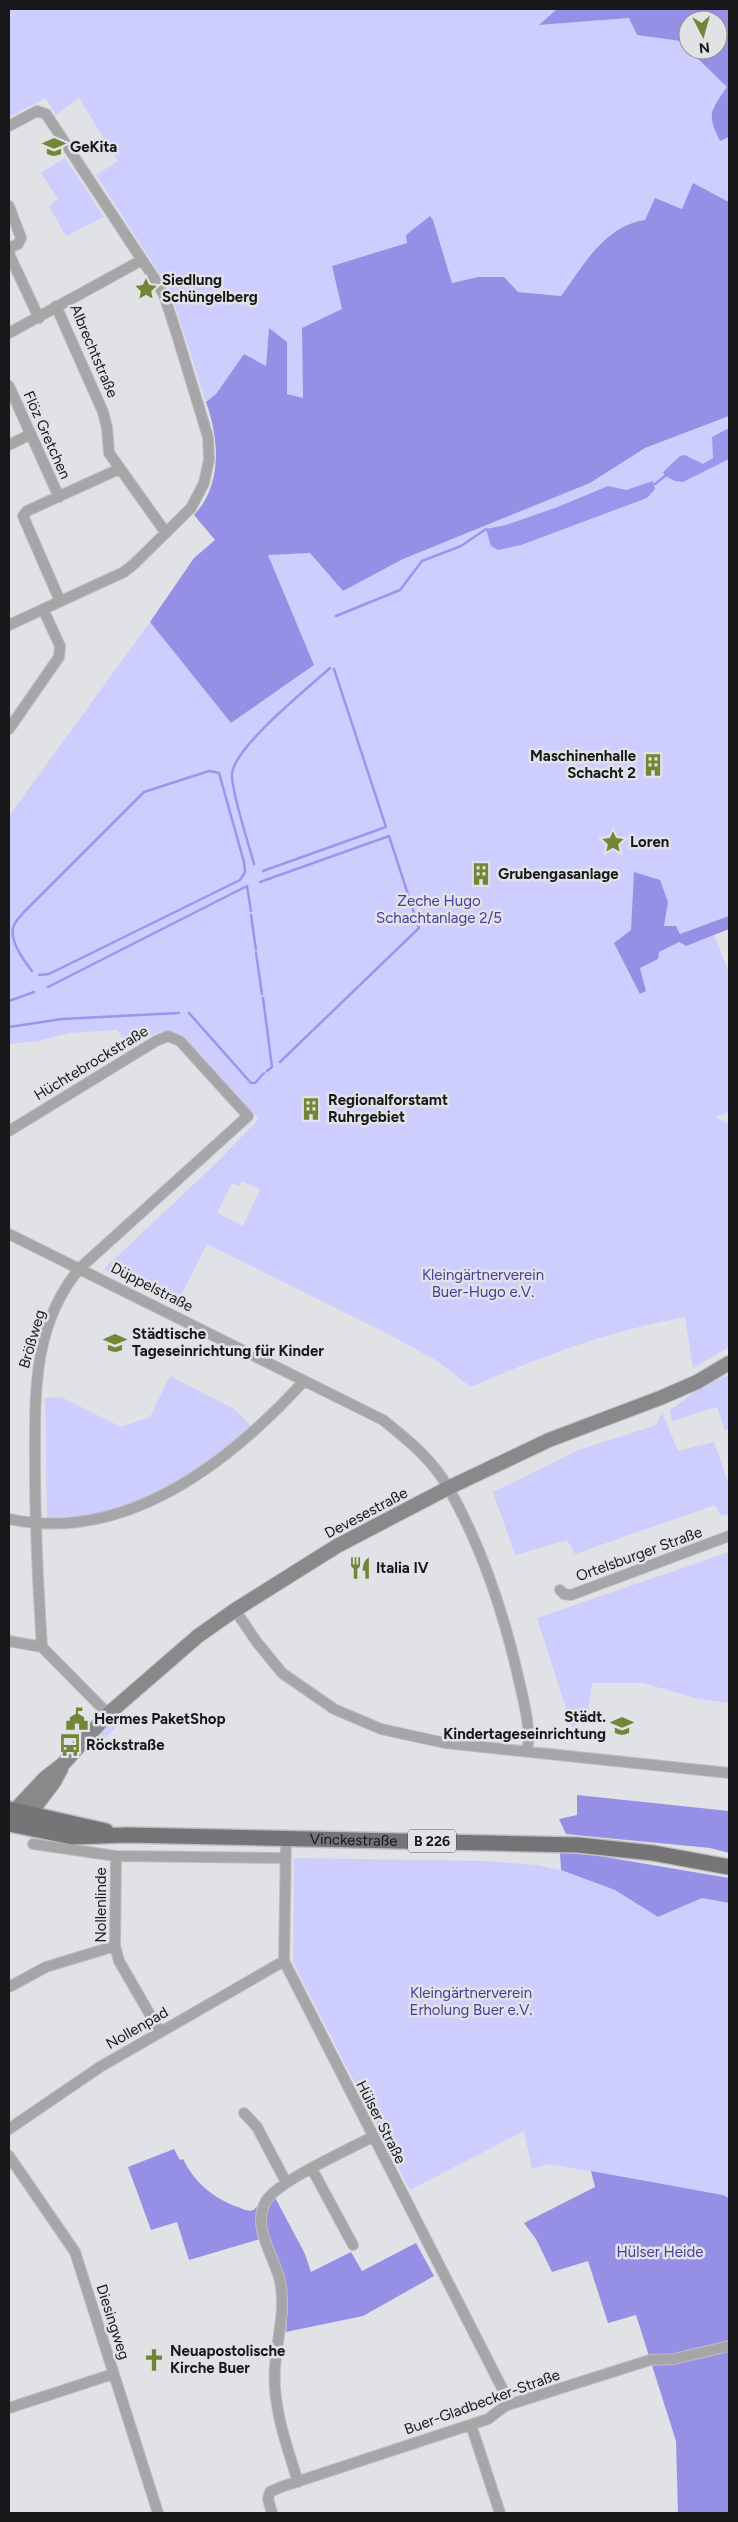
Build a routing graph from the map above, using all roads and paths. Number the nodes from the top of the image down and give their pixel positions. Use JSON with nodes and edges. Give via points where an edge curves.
{"nodes":[{"id":1,"x":9,"y":126,"type":"edge"},
{"id":2,"x":9,"y":206,"type":"edge"},
{"id":3,"x":142,"y":260,"type":"junction"},
{"id":4,"x":56,"y":306,"type":"junction"},
{"id":5,"x":39,"y":318,"type":"junction"},
{"id":6,"x":9,"y":333,"type":"edge"},
{"id":7,"x":9,"y":386,"type":"edge"},
{"id":8,"x":31,"y":434,"type":"junction"},
{"id":9,"x":9,"y":445,"type":"edge"},
{"id":10,"x":120,"y":469,"type":"junction"},
{"id":11,"x":58,"y":497,"type":"junction"},
{"id":12,"x":166,"y":533,"type":"junction"},
{"id":13,"x":60,"y":601,"type":"junction"},
{"id":14,"x":43,"y":609,"type":"junction"},
{"id":15,"x":9,"y":624,"type":"edge"},
{"id":16,"x":9,"y":729,"type":"edge"},
{"id":17,"x":248,"y":1116,"type":"joint"},
{"id":18,"x":9,"y":1131,"type":"edge"},
{"id":19,"x":9,"y":1234,"type":"edge"},
{"id":20,"x":80,"y":1268,"type":"junction"},
{"id":21,"x":729,"y":1363,"type":"edge"},
{"id":22,"x":304,"y":1381,"type":"junction"},
{"id":23,"x":448,"y":1488,"type":"junction"},
{"id":24,"x":9,"y":1519,"type":"edge"},
{"id":25,"x":35,"y":1524,"type":"junction"},
{"id":26,"x":729,"y":1536,"type":"edge"},
{"id":27,"x":560,"y":1590,"type":"dead end"},
{"id":28,"x":235,"y":1610,"type":"junction"},
{"id":29,"x":9,"y":1641,"type":"edge"},
{"id":30,"x":42,"y":1647,"type":"junction"},
{"id":31,"x":108,"y":1714,"type":"junction"},
{"id":32,"x":527,"y":1752,"type":"junction"},
{"id":33,"x":729,"y":1773,"type":"edge"},
{"id":34,"x":14,"y":1820,"type":"edge"},
{"id":35,"x":286,"y":1839,"type":"junction"},
{"id":36,"x":33,"y":1844,"type":"dead end"},
{"id":37,"x":116,"y":1856,"type":"junction"},
{"id":38,"x":285,"y":1858,"type":"junction"},
{"id":39,"x":729,"y":1867,"type":"edge"},
{"id":40,"x":115,"y":1946,"type":"junction"},
{"id":41,"x":284,"y":1960,"type":"junction"},
{"id":42,"x":9,"y":1987,"type":"edge"},
{"id":43,"x":160,"y":2032,"type":"junction"},
{"id":44,"x":244,"y":2113,"type":"dead end"},
{"id":45,"x":9,"y":2129,"type":"edge"},
{"id":46,"x":372,"y":2137,"type":"junction"},
{"id":47,"x":9,"y":2156,"type":"edge"},
{"id":48,"x":312,"y":2169,"type":"junction"},
{"id":49,"x":286,"y":2182,"type":"junction"},
{"id":50,"x":353,"y":2245,"type":"dead end"},
{"id":51,"x":729,"y":2346,"type":"edge"},
{"id":52,"x":113,"y":2374,"type":"junction"},
{"id":53,"x":505,"y":2406,"type":"junction"},
{"id":54,"x":9,"y":2408,"type":"edge"},
{"id":55,"x":471,"y":2425,"type":"junction"},
{"id":56,"x":298,"y":2482,"type":"junction"},
{"id":57,"x":158,"y":2513,"type":"edge"},
{"id":58,"x":272,"y":2513,"type":"edge"},
{"id":59,"x":500,"y":2513,"type":"edge"}],
"edges":[{"from":1,"to":3,"type":"street","via":[[33,112],[42,111],[48,117]]},
{"from":2,"to":5,"type":"street","via":[[21,238],[11,247],[9,254]]},
{"from":3,"to":4,"type":"street","name":"Albrechtstraße"},
{"from":3,"to":12,"type":"street","via":[[164,295],[208,437],[209,460],[204,483],[190,508]]},
{"from":4,"to":5,"type":"street"},
{"from":4,"to":10,"type":"street","name":"Albrechtstraße","via":[[103,412],[108,428],[109,453]]},
{"from":5,"to":6,"type":"street"},
{"from":7,"to":8,"type":"street","name":"Flöz Gretchen"},
{"from":8,"to":9,"type":"street"},
{"from":8,"to":11,"type":"street","name":"Flöz Gretchen"},
{"from":10,"to":11,"type":"street"},
{"from":10,"to":12,"type":"street","name":"Albrechtstraße"},
{"from":11,"to":13,"type":"street","via":[[27,511],[23,519]]},
{"from":12,"to":13,"type":"street","via":[[124,572]]},
{"from":13,"to":14,"type":"street"},
{"from":14,"to":15,"type":"street"},
{"from":14,"to":16,"type":"street","via":[[60,646],[59,657]]},
{"from":17,"to":18,"type":"street","name":"Hüchtebrockstraße","via":[[180,1041],[168,1036]]},
{"from":17,"to":20,"type":"street","name":"Brößweg"},
{"from":19,"to":20,"type":"street","name":"Düppelstraße"},
{"from":20,"to":22,"type":"street","name":"Düppelstraße"},
{"from":20,"to":25,"type":"street","name":"Brößweg","via":[[70,1280],[52,1317],[38,1368],[34,1402]]},
{"from":21,"to":23,"type":"street","name":"Devesestraße","via":[[697,1382],[549,1440]]},
{"from":22,"to":23,"type":"street","name":"Düppelstraße","via":[[383,1420],[416,1446]]},
{"from":22,"to":25,"type":"street","via":[[232,1450],[149,1503],[107,1517]]},
{"from":23,"to":28,"type":"street","name":"Devesestraße","via":[[337,1546]]},
{"from":23,"to":32,"type":"street","name":"Düppelstraße","via":[[483,1561],[503,1620],[524,1702],[529,1742]]},
{"from":24,"to":25,"type":"street"},
{"from":25,"to":30,"type":"street","name":"Brößweg"},
{"from":26,"to":27,"type":"street","name":"Ortelsburger Straße","via":[[571,1595]]},
{"from":28,"to":31,"type":"street","name":"Devesestraße","via":[[198,1636]]},
{"from":28,"to":32,"type":"street","via":[[282,1673],[349,1716],[422,1740]]},
{"from":29,"to":30,"type":"street"},
{"from":30,"to":31,"type":"street"},
{"from":31,"to":34,"type":"street","name":"Devesestraße","via":[[63,1764],[39,1784]]},
{"from":32,"to":33,"type":"street"},
{"from":34,"to":35,"type":"main road","name":"Vinckestraße","number":"B 226","via":[[72,1836]]},
{"from":35,"to":38,"type":"street","name":"Hülser Straße"},
{"from":35,"to":39,"type":"main road","name":"Vinckestraße","number":"B 226","via":[[578,1845],[653,1853]]},
{"from":36,"to":37,"type":"street"},
{"from":37,"to":38,"type":"street"},
{"from":37,"to":40,"type":"street","name":"Nollenlinde"},
{"from":38,"to":41,"type":"street","name":"Hülser Straße"},
{"from":40,"to":42,"type":"street","via":[[46,1967]]},
{"from":40,"to":43,"type":"street","name":"Nollenlinde","via":[[119,1961]]},
{"from":41,"to":43,"type":"street","name":"Nollenpad"},
{"from":41,"to":46,"type":"street","name":"Hülser Straße"},
{"from":43,"to":45,"type":"street","name":"Nollenpad","via":[[100,2067]]},
{"from":44,"to":49,"type":"street","via":[[257,2127]]},
{"from":46,"to":48,"type":"street"},
{"from":46,"to":53,"type":"street","name":"Hülser Straße","via":[[499,2384]]},
{"from":47,"to":52,"type":"street","name":"Diesingweg","via":[[75,2252]]},
{"from":48,"to":49,"type":"street"},
{"from":48,"to":50,"type":"street"},
{"from":49,"to":56,"type":"street","via":[[271,2193],[260,2217],[284,2299],[275,2368],[276,2398]]},
{"from":51,"to":53,"type":"street","name":"Buer-Gladbecker-Straße","via":[[674,2359],[650,2360]]},
{"from":52,"to":54,"type":"street"},
{"from":52,"to":57,"type":"street","name":"Diesingweg"},
{"from":53,"to":55,"type":"street","name":"Buer-Gladbecker-Straße","via":[[488,2419]]},
{"from":55,"to":56,"type":"street","name":"Buer-Gladbecker-Straße"},
{"from":55,"to":59,"type":"street"},
{"from":56,"to":58,"type":"street","name":"Buer-Gladbecker-Straße","via":[[270,2492],[268,2499]]}]}
